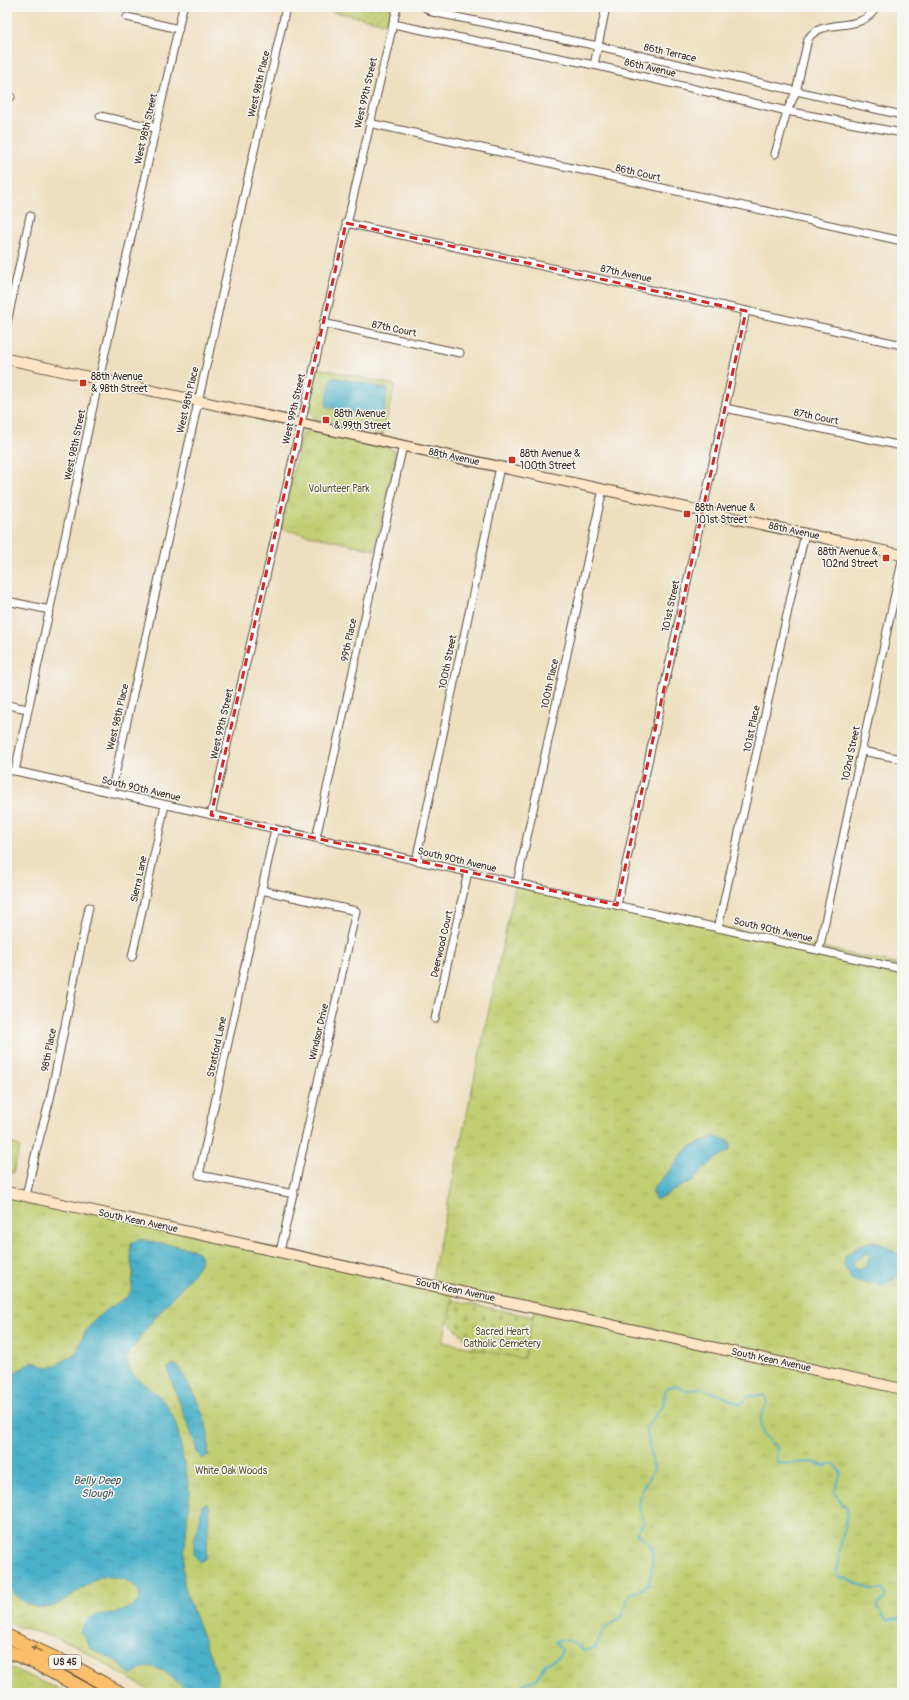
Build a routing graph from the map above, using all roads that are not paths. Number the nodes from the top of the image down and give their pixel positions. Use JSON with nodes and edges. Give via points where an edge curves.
{"nodes":[{"id":1,"x":183,"y":7,"type":"edge"},
{"id":2,"x":397,"y":7,"type":"edge"},
{"id":3,"x":425,"y":7,"type":"edge"},
{"id":4,"x":606,"y":7,"type":"edge"},
{"id":5,"x":876,"y":7,"type":"edge"},
{"id":6,"x":285,"y":12,"type":"dead end"},
{"id":7,"x":127,"y":17,"type":"dead end"},
{"id":8,"x":393,"y":24,"type":"junction"},
{"id":9,"x":179,"y":29,"type":"junction"},
{"id":10,"x":598,"y":46,"type":"junction"},
{"id":11,"x":594,"y":65,"type":"junction"},
{"id":12,"x":796,"y":92,"type":"junction"},
{"id":13,"x":787,"y":111,"type":"junction"},
{"id":14,"x":902,"y":115,"type":"edge"},
{"id":15,"x":100,"y":116,"type":"dead end"},
{"id":16,"x":370,"y":123,"type":"junction"},
{"id":17,"x":156,"y":128,"type":"junction"},
{"id":18,"x":902,"y":133,"type":"edge"},
{"id":19,"x":775,"y":154,"type":"dead end"},
{"id":20,"x":30,"y":216,"type":"dead end"},
{"id":21,"x":346,"y":223,"type":"junction"},
{"id":22,"x":902,"y":241,"type":"edge"},
{"id":23,"x":746,"y":311,"type":"junction"},
{"id":24,"x":7,"y":323,"type":"edge"},
{"id":25,"x":323,"y":323,"type":"junction"},
{"id":26,"x":902,"y":344,"type":"edge"},
{"id":27,"x":460,"y":353,"type":"dead end"},
{"id":28,"x":7,"y":359,"type":"edge"},
{"id":29,"x":100,"y":379,"type":"junction"},
{"id":30,"x":198,"y":401,"type":"junction"},
{"id":31,"x":725,"y":408,"type":"junction"},
{"id":32,"x":301,"y":423,"type":"junction"},
{"id":33,"x":403,"y":445,"type":"junction"},
{"id":34,"x":902,"y":446,"type":"edge"},
{"id":35,"x":500,"y":467,"type":"junction"},
{"id":36,"x":603,"y":489,"type":"junction"},
{"id":37,"x":702,"y":511,"type":"junction"},
{"id":38,"x":805,"y":533,"type":"junction"},
{"id":39,"x":902,"y":554,"type":"edge"},
{"id":40,"x":902,"y":561,"type":"edge"},
{"id":41,"x":7,"y":601,"type":"edge"},
{"id":42,"x":50,"y":610,"type":"junction"},
{"id":43,"x":7,"y":705,"type":"edge"},
{"id":44,"x":28,"y":709,"type":"junction"},
{"id":45,"x":862,"y":751,"type":"junction"},
{"id":46,"x":902,"y":759,"type":"edge"},
{"id":47,"x":15,"y":771,"type":"junction"},
{"id":48,"x":7,"y":772,"type":"edge"},
{"id":49,"x":111,"y":793,"type":"junction"},
{"id":50,"x":165,"y":805,"type":"junction"},
{"id":51,"x":211,"y":815,"type":"junction"},
{"id":52,"x":275,"y":829,"type":"junction"},
{"id":53,"x":316,"y":838,"type":"junction"},
{"id":54,"x":416,"y":861,"type":"junction"},
{"id":55,"x":468,"y":872,"type":"junction"},
{"id":56,"x":516,"y":883,"type":"junction"},
{"id":57,"x":261,"y":890,"type":"junction"},
{"id":58,"x":617,"y":905,"type":"junction"},
{"id":59,"x":89,"y":907,"type":"dead end"},
{"id":60,"x":718,"y":928,"type":"junction"},
{"id":61,"x":818,"y":950,"type":"junction"},
{"id":62,"x":132,"y":957,"type":"dead end"},
{"id":63,"x":902,"y":969,"type":"edge"},
{"id":64,"x":435,"y":1019,"type":"dead end"},
{"id":65,"x":7,"y":1192,"type":"edge"},
{"id":66,"x":294,"y":1194,"type":"junction"},
{"id":67,"x":26,"y":1196,"type":"junction"},
{"id":68,"x":280,"y":1252,"type":"junction"},
{"id":69,"x":902,"y":1389,"type":"edge"},
{"id":70,"x":7,"y":1636,"type":"edge"},
{"id":71,"x":7,"y":1651,"type":"edge"},
{"id":72,"x":92,"y":1693,"type":"edge"},
{"id":73,"x":120,"y":1693,"type":"edge"}],
"edges":[{"from":1,"to":9,"type":"street","name":"West 98th Street"},
{"from":2,"to":8,"type":"street","name":"West 99th Street"},
{"from":3,"to":10,"type":"street","name":"86th Terrace","via":[[432,12]]},
{"from":4,"to":10,"type":"street"},
{"from":5,"to":12,"type":"street","via":[[872,14],[857,23],[812,33],[808,39]]},
{"from":6,"to":30,"type":"street","name":"West 98th Place"},
{"from":7,"to":9,"type":"street"},
{"from":8,"to":11,"type":"street","name":"86th Avenue"},
{"from":8,"to":16,"type":"street","name":"West 99th Street"},
{"from":9,"to":17,"type":"street","name":"West 98th Street"},
{"from":10,"to":11,"type":"street"},
{"from":10,"to":12,"type":"street","name":"86th Terrace"},
{"from":11,"to":13,"type":"street","name":"86th Avenue"},
{"from":12,"to":13,"type":"street"},
{"from":12,"to":14,"type":"street","name":"86th Terrace"},
{"from":13,"to":18,"type":"street","name":"86th Avenue"},
{"from":13,"to":19,"type":"street"},
{"from":15,"to":17,"type":"street"},
{"from":16,"to":21,"type":"street","name":"West 99th Street"},
{"from":16,"to":22,"type":"street","name":"86th Court"},
{"from":17,"to":29,"type":"street","name":"West 98th Street"},
{"from":20,"to":24,"type":"street"},
{"from":21,"to":23,"type":"street","name":"87th Avenue"},
{"from":21,"to":25,"type":"street","name":"West 99th Street"},
{"from":23,"to":26,"type":"street","name":"87th Avenue"},
{"from":23,"to":31,"type":"street","name":"101st Street"},
{"from":25,"to":27,"type":"street","name":"87th Court"},
{"from":25,"to":32,"type":"street","name":"West 99th Street"},
{"from":28,"to":29,"type":"street","name":"88th Avenue"},
{"from":29,"to":30,"type":"street","name":"88th Avenue"},
{"from":29,"to":42,"type":"street","name":"West 98th Street"},
{"from":30,"to":32,"type":"street","name":"88th Avenue"},
{"from":30,"to":49,"type":"street","name":"West 98th Place"},
{"from":31,"to":34,"type":"street","name":"87th Court"},
{"from":31,"to":37,"type":"street","name":"101st Street"},
{"from":32,"to":33,"type":"street","name":"88th Avenue"},
{"from":32,"to":51,"type":"street","name":"West 99th Street"},
{"from":33,"to":35,"type":"street","name":"88th Avenue"},
{"from":33,"to":53,"type":"street","name":"99th Place"},
{"from":35,"to":36,"type":"street","name":"88th Avenue"},
{"from":35,"to":54,"type":"street","name":"100th Street"},
{"from":36,"to":37,"type":"street","name":"88th Avenue"},
{"from":36,"to":56,"type":"street","name":"100th Place"},
{"from":37,"to":38,"type":"street","name":"88th Avenue"},
{"from":37,"to":58,"type":"street","name":"101st Street"},
{"from":38,"to":39,"type":"street","name":"88th Avenue"},
{"from":38,"to":60,"type":"street","name":"101st Place"},
{"from":40,"to":45,"type":"street","name":"102nd Street"},
{"from":41,"to":42,"type":"street"},
{"from":42,"to":44,"type":"street","name":"West 98th Street"},
{"from":43,"to":44,"type":"street"},
{"from":44,"to":47,"type":"street","name":"West 98th Street"},
{"from":45,"to":46,"type":"street"},
{"from":45,"to":61,"type":"street","name":"102nd Street"},
{"from":47,"to":48,"type":"street","name":"South 90th Avenue"},
{"from":47,"to":49,"type":"street","name":"South 90th Avenue"},
{"from":49,"to":50,"type":"street","name":"South 90th Avenue"},
{"from":50,"to":51,"type":"street","name":"South 90th Avenue"},
{"from":50,"to":62,"type":"street","name":"Sierra Lane"},
{"from":51,"to":52,"type":"street","name":"South 90th Avenue"},
{"from":52,"to":53,"type":"street","name":"South 90th Avenue"},
{"from":52,"to":57,"type":"street","name":"Stratford Lane"},
{"from":53,"to":54,"type":"street","name":"South 90th Avenue"},
{"from":54,"to":55,"type":"street","name":"South 90th Avenue"},
{"from":55,"to":56,"type":"street","name":"South 90th Avenue"},
{"from":55,"to":64,"type":"street","name":"Deerwood Court"},
{"from":56,"to":58,"type":"street","name":"South 90th Avenue"},
{"from":57,"to":66,"type":"street","name":"Windsor Drive","via":[[356,912]]},
{"from":57,"to":66,"type":"street","name":"Stratford Lane","via":[[199,1175]]},
{"from":58,"to":60,"type":"street","name":"South 90th Avenue"},
{"from":59,"to":67,"type":"street","name":"98th Place","via":[[50,1098]]},
{"from":60,"to":61,"type":"street","name":"South 90th Avenue"},
{"from":61,"to":63,"type":"street","name":"South 90th Avenue"},
{"from":65,"to":67,"type":"street","name":"South Kean Avenue"},
{"from":66,"to":68,"type":"street","name":"Windsor Drive"},
{"from":67,"to":68,"type":"street","name":"South Kean Avenue"},
{"from":68,"to":69,"type":"street","name":"South Kean Avenue"},
{"from":73,"to":70,"type":"highway","number":"US 45","one_way":true,"via":[[76,1668]]},
{"from":71,"to":72,"type":"highway","number":"US 45","via":[[32,1661]]}]}
